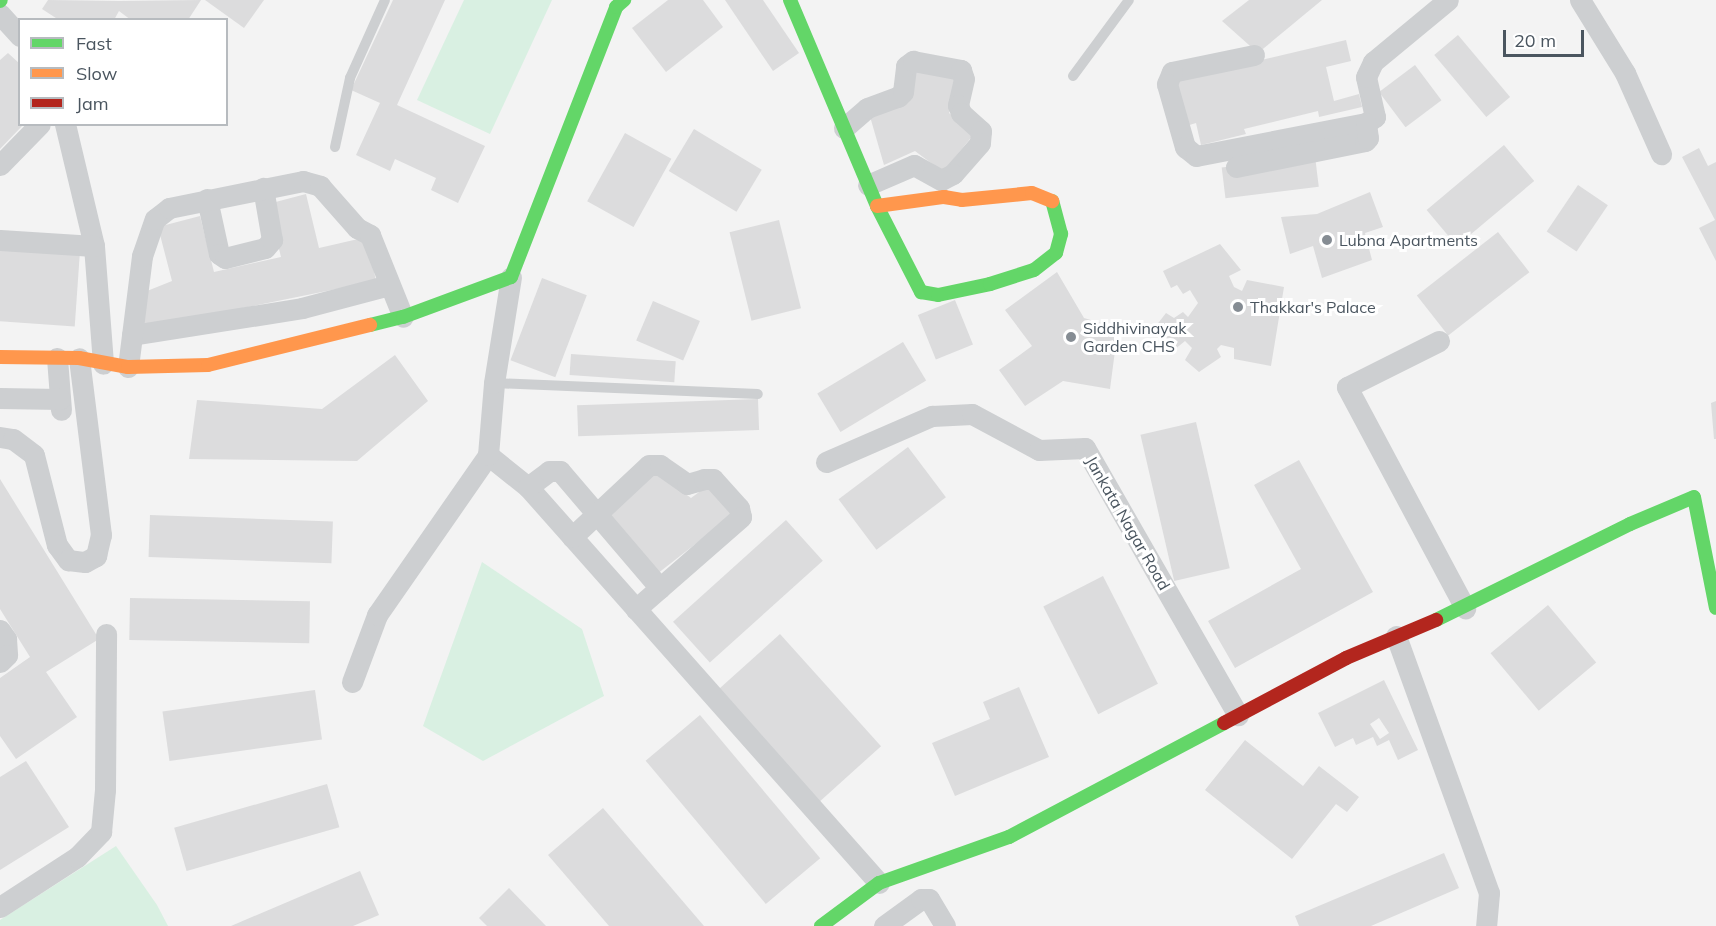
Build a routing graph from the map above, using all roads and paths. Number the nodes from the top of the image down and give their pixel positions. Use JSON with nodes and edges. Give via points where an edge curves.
{"nodes":[{"id":1,"x":385,"y":0,"type":"edge"},
{"id":2,"x":624,"y":0,"type":"edge"},
{"id":3,"x":790,"y":0,"type":"edge"},
{"id":4,"x":1129,"y":0,"type":"edge"},
{"id":5,"x":1448,"y":0,"type":"edge"},
{"id":6,"x":1580,"y":0,"type":"edge"},
{"id":7,"x":0,"y":14,"type":"edge"},
{"id":8,"x":18,"y":34,"type":"edge"},
{"id":9,"x":1254,"y":55,"type":"dead end"},
{"id":10,"x":1073,"y":76,"type":"dead end"},
{"id":11,"x":1366,"y":123,"type":"junction"},
{"id":12,"x":38,"y":126,"type":"edge"},
{"id":13,"x":65,"y":126,"type":"edge"},
{"id":14,"x":844,"y":128,"type":"junction"},
{"id":15,"x":335,"y":147,"type":"dead end"},
{"id":16,"x":1661,"y":154,"type":"dead end"},
{"id":17,"x":0,"y":165,"type":"edge"},
{"id":18,"x":1236,"y":167,"type":"dead end"},
{"id":19,"x":868,"y":185,"type":"junction"},
{"id":20,"x":263,"y":188,"type":"junction"},
{"id":21,"x":207,"y":199,"type":"junction"},
{"id":22,"x":877,"y":206,"type":"junction"},
{"id":23,"x":0,"y":240,"type":"edge"},
{"id":24,"x":94,"y":246,"type":"junction"},
{"id":25,"x":511,"y":276,"type":"junction"},
{"id":26,"x":389,"y":285,"type":"junction"},
{"id":27,"x":402,"y":317,"type":"junction"},
{"id":28,"x":132,"y":335,"type":"junction"},
{"id":29,"x":1439,"y":341,"type":"dead end"},
{"id":30,"x":0,"y":357,"type":"edge"},
{"id":31,"x":57,"y":358,"type":"junction"},
{"id":32,"x":79,"y":358,"type":"junction"},
{"id":33,"x":103,"y":364,"type":"junction"},
{"id":34,"x":128,"y":367,"type":"junction"},
{"id":35,"x":494,"y":383,"type":"junction"},
{"id":36,"x":758,"y":394,"type":"dead end"},
{"id":37,"x":0,"y":398,"type":"edge"},
{"id":38,"x":0,"y":437,"type":"edge"},
{"id":39,"x":489,"y":455,"type":"junction"},
{"id":40,"x":826,"y":462,"type":"dead end"},
{"id":41,"x":528,"y":487,"type":"junction"},
{"id":42,"x":583,"y":497,"type":"junction"},
{"id":43,"x":596,"y":513,"type":"junction"},
{"id":44,"x":558,"y":520,"type":"junction"},
{"id":45,"x":610,"y":530,"type":"junction"},
{"id":46,"x":572,"y":537,"type":"junction"},
{"id":47,"x":586,"y":553,"type":"junction"},
{"id":48,"x":660,"y":588,"type":"junction"},
{"id":49,"x":1465,"y":608,"type":"junction"},
{"id":50,"x":1716,"y":608,"type":"edge"},
{"id":51,"x":636,"y":609,"type":"junction"},
{"id":52,"x":0,"y":630,"type":"edge"},
{"id":53,"x":106,"y":634,"type":"dead end"},
{"id":54,"x":1396,"y":636,"type":"junction"},
{"id":55,"x":0,"y":662,"type":"edge"},
{"id":56,"x":352,"y":682,"type":"dead end"},
{"id":57,"x":1238,"y":714,"type":"junction"},
{"id":58,"x":879,"y":883,"type":"junction"},
{"id":59,"x":0,"y":907,"type":"edge"},
{"id":60,"x":820,"y":926,"type":"edge"},
{"id":61,"x":884,"y":926,"type":"edge"},
{"id":62,"x":945,"y":926,"type":"edge"},
{"id":63,"x":1485,"y":926,"type":"edge"}],
"edges":[{"from":1,"to":15,"type":"lane","via":[[350,78]]},
{"from":2,"to":25,"type":"street","via":[[616,7]]},
{"from":3,"to":14,"type":"street"},
{"from":4,"to":10,"type":"lane"},
{"from":5,"to":11,"type":"street","via":[[1373,62],[1366,77],[1375,117]]},
{"from":6,"to":16,"type":"street","via":[[1625,73]]},
{"from":7,"to":8,"type":"street"},
{"from":9,"to":11,"type":"street","via":[[1172,72],[1167,84],[1185,147],[1196,156]]},
{"from":11,"to":18,"type":"street","via":[[1365,141]]},
{"from":12,"to":17,"type":"street"},
{"from":13,"to":24,"type":"street"},
{"from":14,"to":19,"type":"street"},
{"from":14,"to":19,"type":"street","via":[[867,108],[898,97],[903,92],[906,66],[913,61],[961,70],[964,79],[958,105],[961,113],[981,131],[980,142],[953,174],[941,180],[914,165]]},
{"from":19,"to":22,"type":"street"},
{"from":20,"to":21,"type":"street"},
{"from":20,"to":21,"type":"street","via":[[272,240],[265,248],[225,258],[219,254]]},
{"from":20,"to":26,"type":"street","via":[[303,181],[320,186],[357,228],[370,235]]},
{"from":21,"to":28,"type":"street","via":[[169,208],[155,219],[142,256]]},
{"from":22,"to":22,"type":"street","via":[[944,197],[962,200],[1032,193],[1052,200],[1061,234],[1056,253],[1034,270],[938,295],[921,292]]},
{"from":23,"to":24,"type":"street"},
{"from":24,"to":33,"type":"street"},
{"from":25,"to":27,"type":"street"},
{"from":25,"to":35,"type":"street"},
{"from":26,"to":27,"type":"street"},
{"from":26,"to":28,"type":"street","via":[[302,308]]},
{"from":27,"to":34,"type":"street","via":[[207,365]]},
{"from":28,"to":34,"type":"street"},
{"from":29,"to":49,"type":"street","via":[[1347,387]]},
{"from":30,"to":31,"type":"street"},
{"from":31,"to":32,"type":"street"},
{"from":31,"to":37,"type":"street","via":[[61,405]]},
{"from":32,"to":33,"type":"street"},
{"from":32,"to":38,"type":"street","via":[[101,535],[96,556],[85,562],[68,560],[57,545],[34,455],[13,439]]},
{"from":33,"to":34,"type":"street"},
{"from":35,"to":36,"type":"lane"},
{"from":35,"to":39,"type":"street"},
{"from":39,"to":41,"type":"street"},
{"from":39,"to":56,"type":"street","via":[[377,615]]},
{"from":40,"to":57,"type":"street","name":"Jankata Nagar Road","via":[[932,416],[972,414],[1039,450],[1085,448]]},
{"from":41,"to":42,"type":"street","via":[[549,471],[560,471]]},
{"from":41,"to":44,"type":"street"},
{"from":42,"to":43,"type":"street"},
{"from":42,"to":44,"type":"street"},
{"from":43,"to":45,"type":"street"},
{"from":43,"to":46,"type":"street"},
{"from":43,"to":48,"type":"street","via":[[650,465],[660,465],[687,484],[713,479],[739,507],[741,517]]},
{"from":44,"to":46,"type":"street"},
{"from":45,"to":47,"type":"street"},
{"from":45,"to":48,"type":"street"},
{"from":46,"to":47,"type":"street"},
{"from":47,"to":51,"type":"street"},
{"from":48,"to":51,"type":"street"},
{"from":49,"to":50,"type":"street","via":[[1630,524],[1694,497]]},
{"from":49,"to":54,"type":"street"},
{"from":51,"to":58,"type":"street"},
{"from":52,"to":55,"type":"street","via":[[6,639],[7,655]]},
{"from":53,"to":59,"type":"street","via":[[101,832],[77,857]]},
{"from":54,"to":57,"type":"street"},
{"from":54,"to":63,"type":"street","via":[[1489,893]]},
{"from":57,"to":58,"type":"street","via":[[1009,837]]},
{"from":58,"to":60,"type":"street"},
{"from":61,"to":62,"type":"street","via":[[921,899],[929,899]]}]}
